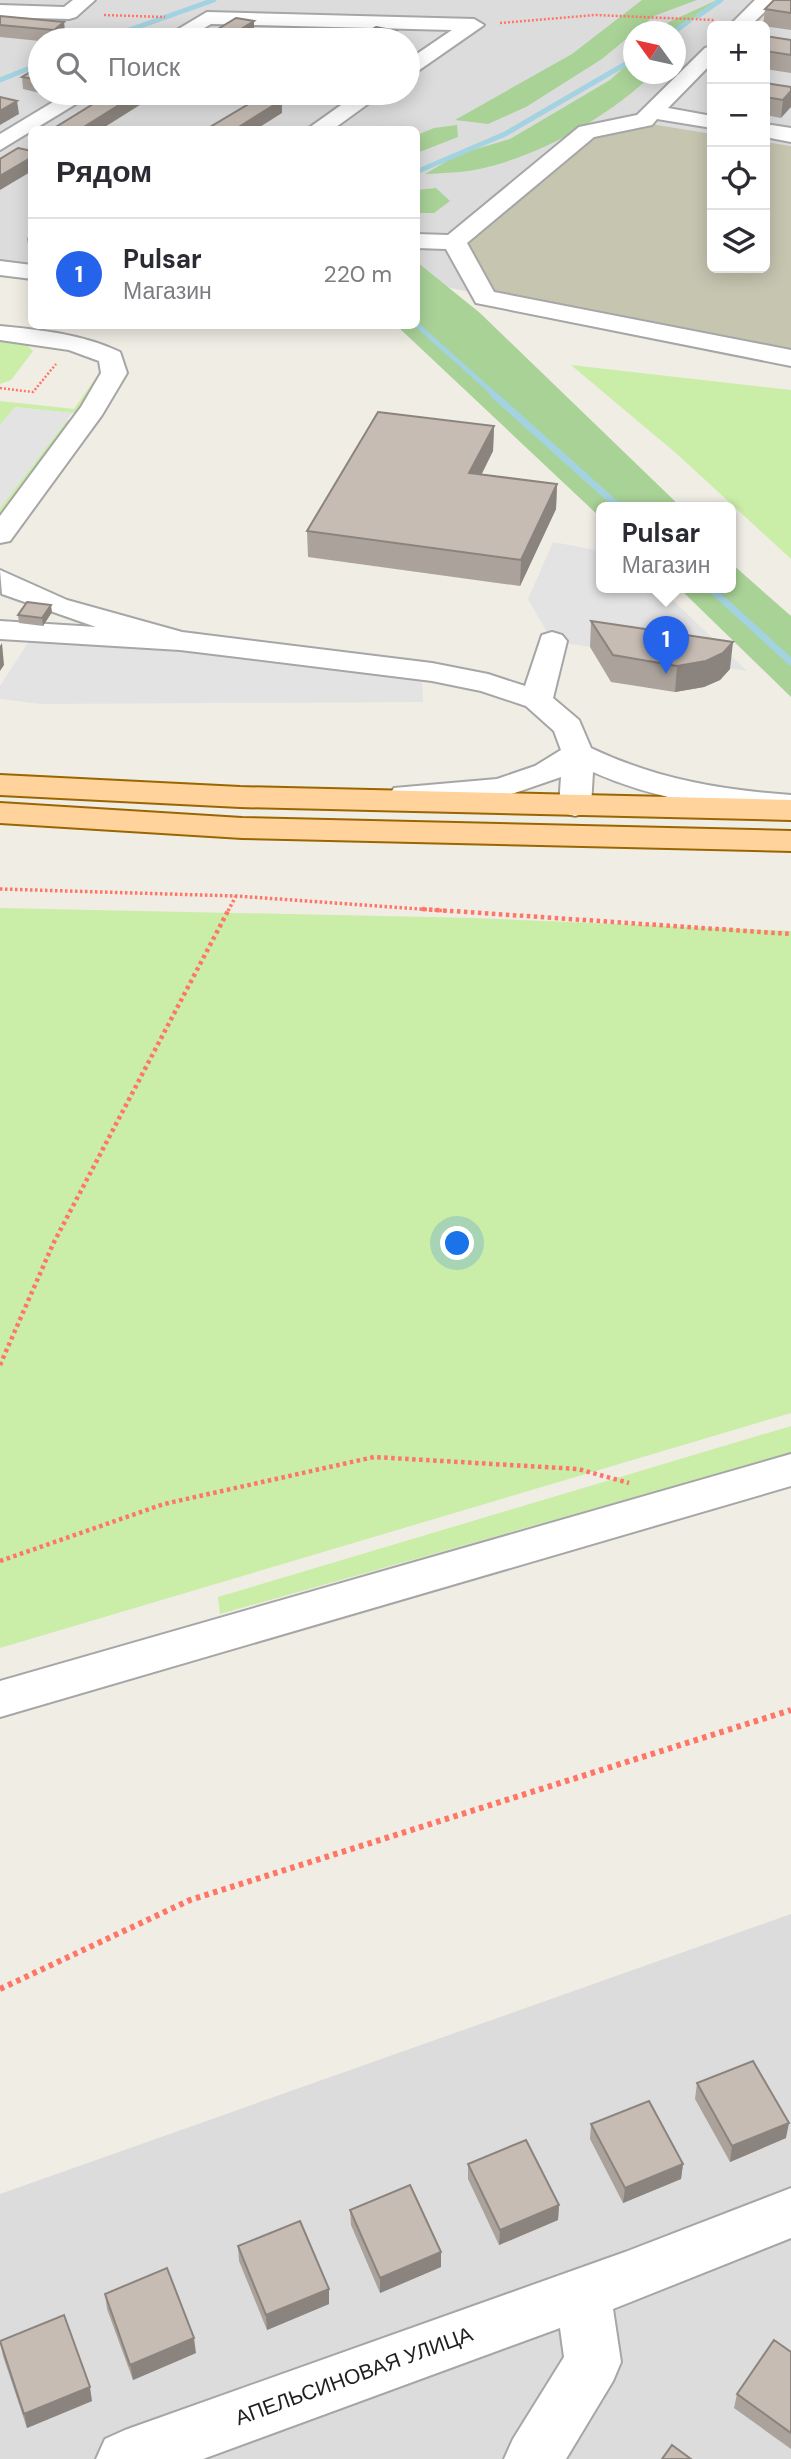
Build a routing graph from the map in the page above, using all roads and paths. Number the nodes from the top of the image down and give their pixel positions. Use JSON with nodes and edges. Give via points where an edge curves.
{"nodes":[{"id":1,"x":85,"y":0,"type":"edge"},
{"id":2,"x":767,"y":0,"type":"edge"},
{"id":3,"x":0,"y":11,"type":"edge"},
{"id":4,"x":69,"y":13,"type":"junction"},
{"id":5,"x":162,"y":17,"type":"dead end"},
{"id":6,"x":744,"y":21,"type":"edge"},
{"id":7,"x":707,"y":22,"type":"edge"},
{"id":8,"x":474,"y":25,"type":"junction"},
{"id":9,"x":190,"y":28,"type":"edge"},
{"id":10,"x":707,"y":57,"type":"edge"},
{"id":11,"x":420,"y":61,"type":"edge"},
{"id":12,"x":63,"y":105,"type":"edge"},
{"id":13,"x":354,"y":105,"type":"edge"},
{"id":14,"x":652,"y":113,"type":"junction"},
{"id":15,"x":707,"y":121,"type":"edge"},
{"id":16,"x":28,"y":126,"type":"edge"},
{"id":17,"x":28,"y":126,"type":"edge"},
{"id":18,"x":323,"y":126,"type":"edge"},
{"id":19,"x":770,"y":132,"type":"edge"},
{"id":20,"x":791,"y":135,"type":"edge"},
{"id":21,"x":0,"y":143,"type":"edge"},
{"id":22,"x":420,"y":241,"type":"edge"},
{"id":23,"x":454,"y":242,"type":"junction"},
{"id":24,"x":0,"y":268,"type":"edge"},
{"id":25,"x":28,"y":272,"type":"edge"},
{"id":26,"x":0,"y":333,"type":"edge"},
{"id":27,"x":73,"y":341,"type":"junction"},
{"id":28,"x":791,"y":358,"type":"edge"},
{"id":29,"x":0,"y":388,"type":"edge"},
{"id":30,"x":0,"y":535,"type":"edge"},
{"id":31,"x":0,"y":579,"type":"edge"},
{"id":32,"x":0,"y":630,"type":"edge"},
{"id":33,"x":180,"y":641,"type":"junction"},
{"id":34,"x":552,"y":641,"type":"dead end"},
{"id":35,"x":537,"y":701,"type":"junction"},
{"id":36,"x":578,"y":753,"type":"junction"},
{"id":37,"x":0,"y":785,"type":"edge"},
{"id":38,"x":308,"y":799,"type":"junction"},
{"id":39,"x":575,"y":806,"type":"junction"},
{"id":40,"x":791,"y":807,"type":"edge"},
{"id":41,"x":0,"y":813,"type":"edge"},
{"id":42,"x":570,"y":837,"type":"junction"},
{"id":43,"x":791,"y":841,"type":"edge"},
{"id":44,"x":0,"y":889,"type":"edge"},
{"id":45,"x":236,"y":896,"type":"junction"},
{"id":46,"x":791,"y":934,"type":"edge"},
{"id":47,"x":0,"y":1365,"type":"edge"},
{"id":48,"x":791,"y":1470,"type":"edge"},
{"id":49,"x":650,"y":1511,"type":"junction"},
{"id":50,"x":0,"y":1561,"type":"edge"},
{"id":51,"x":0,"y":1699,"type":"edge"},
{"id":52,"x":791,"y":1710,"type":"edge"},
{"id":53,"x":0,"y":1989,"type":"edge"},
{"id":54,"x":791,"y":2213,"type":"edge"},
{"id":55,"x":583,"y":2293,"type":"junction"},
{"id":56,"x":125,"y":2459,"type":"edge"},
{"id":57,"x":533,"y":2459,"type":"edge"}],
"edges":[{"from":1,"to":4,"type":"street"},
{"from":2,"to":6,"type":"street"},
{"from":3,"to":4,"type":"street"},
{"from":4,"to":5,"type":"path"},
{"from":7,"to":8,"type":"path","via":[[596,15]]},
{"from":8,"to":9,"type":"street","via":[[206,18]]},
{"from":8,"to":11,"type":"street"},
{"from":10,"to":14,"type":"street"},
{"from":12,"to":16,"type":"street"},
{"from":13,"to":18,"type":"street"},
{"from":14,"to":15,"type":"street"},
{"from":14,"to":23,"type":"street","via":[[644,120],[587,132]]},
{"from":17,"to":21,"type":"street"},
{"from":19,"to":20,"type":"street"},
{"from":22,"to":23,"type":"street"},
{"from":23,"to":28,"type":"street","via":[[485,298]]},
{"from":24,"to":25,"type":"street"},
{"from":26,"to":27,"type":"street"},
{"from":27,"to":29,"type":"path","via":[[33,392]]},
{"from":27,"to":30,"type":"street","via":[[111,357],[114,373],[87,418]]},
{"from":31,"to":33,"type":"street","via":[[8,588],[44,601]]},
{"from":32,"to":33,"type":"street"},
{"from":33,"to":35,"type":"street","via":[[432,672],[488,683]]},
{"from":34,"to":35,"type":"street"},
{"from":35,"to":36,"type":"street","via":[[568,727]]},
{"from":36,"to":38,"type":"street","via":[[546,773],[500,788]]},
{"from":36,"to":39,"type":"street"},
{"from":36,"to":40,"type":"street","via":[[639,782],[678,793]]},
{"from":37,"to":38,"type":"main road"},
{"from":38,"to":39,"type":"main road"},
{"from":39,"to":40,"type":"main road"},
{"from":39,"to":42,"type":"main road"},
{"from":41,"to":42,"type":"main road","via":[[242,828]]},
{"from":42,"to":43,"type":"main road"},
{"from":44,"to":45,"type":"path"},
{"from":45,"to":46,"type":"path"},
{"from":45,"to":47,"type":"path","via":[[53,1244]]},
{"from":48,"to":49,"type":"street"},
{"from":49,"to":50,"type":"path","via":[[642,1486],[578,1469],[374,1457],[164,1504]]},
{"from":49,"to":51,"type":"street"},
{"from":52,"to":53,"type":"path","via":[[190,1900]]},
{"from":54,"to":55,"type":"street","name":"АПЕЛЬСИНОВАЯ УЛИЦА"},
{"from":55,"to":56,"type":"street","name":"АПЕЛЬСИНОВАЯ УЛИЦА"},
{"from":55,"to":57,"type":"street","via":[[593,2362]]}]}
